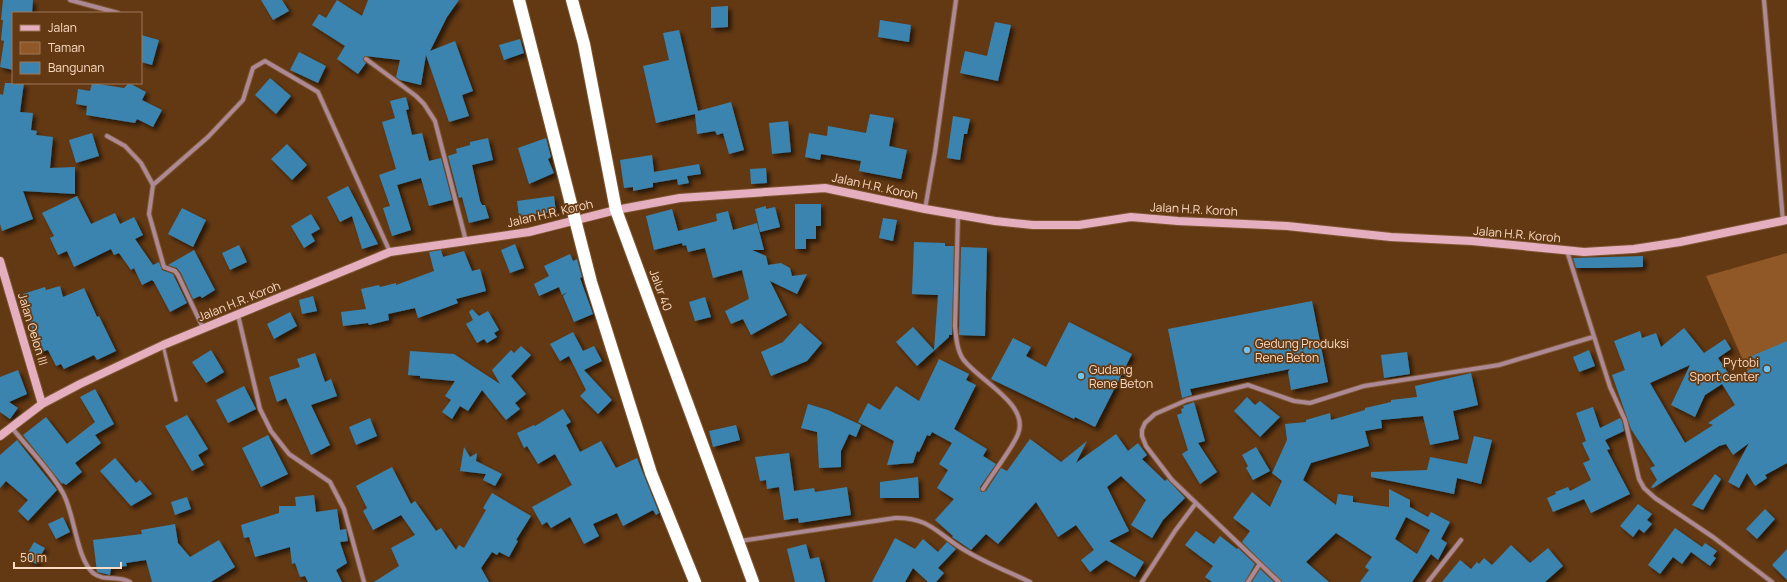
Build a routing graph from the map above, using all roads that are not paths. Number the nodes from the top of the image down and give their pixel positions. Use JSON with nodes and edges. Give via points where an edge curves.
{"nodes":[{"id":1,"x":70,"y":0,"type":"edge"},
{"id":2,"x":519,"y":0,"type":"edge"},
{"id":3,"x":572,"y":0,"type":"edge"},
{"id":4,"x":956,"y":0,"type":"edge"},
{"id":5,"x":1764,"y":0,"type":"edge"},
{"id":6,"x":114,"y":12,"type":"edge"},
{"id":7,"x":366,"y":59,"type":"dead end"},
{"id":8,"x":107,"y":136,"type":"dead end"},
{"id":9,"x":153,"y":185,"type":"junction"},
{"id":10,"x":926,"y":209,"type":"junction"},
{"id":11,"x":616,"y":210,"type":"junction"},
{"id":12,"x":958,"y":215,"type":"junction"},
{"id":13,"x":575,"y":219,"type":"junction"},
{"id":14,"x":1785,"y":220,"type":"edge"},
{"id":15,"x":466,"y":241,"type":"junction"},
{"id":16,"x":1567,"y":250,"type":"junction"},
{"id":17,"x":390,"y":252,"type":"junction"},
{"id":18,"x":0,"y":262,"type":"edge"},
{"id":19,"x":238,"y":314,"type":"junction"},
{"id":20,"x":203,"y":329,"type":"junction"},
{"id":21,"x":1593,"y":337,"type":"junction"},
{"id":22,"x":163,"y":345,"type":"junction"},
{"id":23,"x":176,"y":400,"type":"dead end"},
{"id":24,"x":42,"y":404,"type":"junction"},
{"id":25,"x":12,"y":428,"type":"junction"},
{"id":26,"x":0,"y":436,"type":"edge"},
{"id":27,"x":983,"y":489,"type":"dead end"},
{"id":28,"x":1196,"y":503,"type":"junction"},
{"id":29,"x":1461,"y":540,"type":"dead end"},
{"id":30,"x":737,"y":542,"type":"junction"},
{"id":31,"x":1259,"y":565,"type":"junction"},
{"id":32,"x":130,"y":582,"type":"edge"},
{"id":33,"x":364,"y":582,"type":"edge"},
{"id":34,"x":695,"y":582,"type":"edge"},
{"id":35,"x":753,"y":582,"type":"edge"},
{"id":36,"x":1030,"y":582,"type":"edge"},
{"id":37,"x":1142,"y":582,"type":"edge"},
{"id":38,"x":1248,"y":582,"type":"edge"},
{"id":39,"x":1279,"y":582,"type":"edge"},
{"id":40,"x":1428,"y":582,"type":"edge"},
{"id":41,"x":1772,"y":582,"type":"edge"}],
"edges":[{"from":1,"to":6,"type":"street"},
{"from":2,"to":13,"type":"highway"},
{"from":3,"to":11,"type":"highway","name":"Jalur 40","via":[[584,44]]},
{"from":4,"to":10,"type":"street"},
{"from":5,"to":14,"type":"street"},
{"from":7,"to":15,"type":"street","via":[[416,96],[435,121]]},
{"from":8,"to":9,"type":"street","via":[[125,146],[141,163]]},
{"from":9,"to":17,"type":"street","via":[[208,137],[243,100],[253,68],[265,61],[318,92]]},
{"from":9,"to":20,"type":"street","via":[[149,214],[164,267],[178,275]]},
{"from":10,"to":11,"type":"main road","name":"Jalan H.R. Koroh","via":[[825,188],[680,198]]},
{"from":10,"to":12,"type":"main road","name":"Jalan H.R. Koroh"},
{"from":11,"to":13,"type":"main road","name":"Jalan H.R. Koroh"},
{"from":11,"to":30,"type":"highway","name":"Jalur 40"},
{"from":12,"to":16,"type":"main road","name":"Jalan H.R. Koroh","via":[[1033,225],[1080,225],[1130,217],[1287,226],[1390,237],[1472,241]]},
{"from":12,"to":27,"type":"street","via":[[956,343],[963,358],[978,375],[1006,398],[1019,415],[1021,424],[1018,435]]},
{"from":13,"to":15,"type":"main road","name":"Jalan H.R. Koroh","via":[[529,232]]},
{"from":13,"to":34,"type":"highway","via":[[591,282],[651,473]]},
{"from":14,"to":16,"type":"main road","name":"Jalan H.R. Koroh","via":[[1634,249],[1584,252]]},
{"from":15,"to":17,"type":"main road","name":"Jalan H.R. Koroh"},
{"from":16,"to":21,"type":"street"},
{"from":17,"to":19,"type":"main road","name":"Jalan H.R. Koroh"},
{"from":18,"to":24,"type":"main road","name":"Jalan Oelon III"},
{"from":19,"to":20,"type":"main road","name":"Jalan H.R. Koroh"},
{"from":19,"to":33,"type":"street","via":[[260,409],[271,431],[289,454],[330,482],[344,509]]},
{"from":20,"to":22,"type":"main road","name":"Jalan H.R. Koroh"},
{"from":21,"to":28,"type":"street","via":[[1499,365],[1364,386],[1310,403],[1294,401],[1248,385],[1187,400],[1156,414],[1145,423],[1142,436],[1146,446],[1172,480]]},
{"from":21,"to":41,"type":"street","via":[[1610,387],[1625,420],[1639,479],[1644,488]]},
{"from":22,"to":23,"type":"lane"},
{"from":22,"to":24,"type":"main road","name":"Jalan H.R. Koroh"},
{"from":24,"to":25,"type":"main road","name":"Jalan H.R. Koroh"},
{"from":25,"to":26,"type":"main road","name":"Jalan H.R. Koroh"},
{"from":25,"to":32,"type":"street","via":[[63,493],[72,515],[83,557],[92,572],[103,580],[126,579]]},
{"from":28,"to":31,"type":"street"},
{"from":28,"to":37,"type":"street"},
{"from":29,"to":40,"type":"street"},
{"from":30,"to":35,"type":"highway","name":"Jalur 40"},
{"from":30,"to":36,"type":"street","via":[[910,517],[932,526],[966,551]]},
{"from":31,"to":38,"type":"street"},
{"from":31,"to":39,"type":"street"}]}
